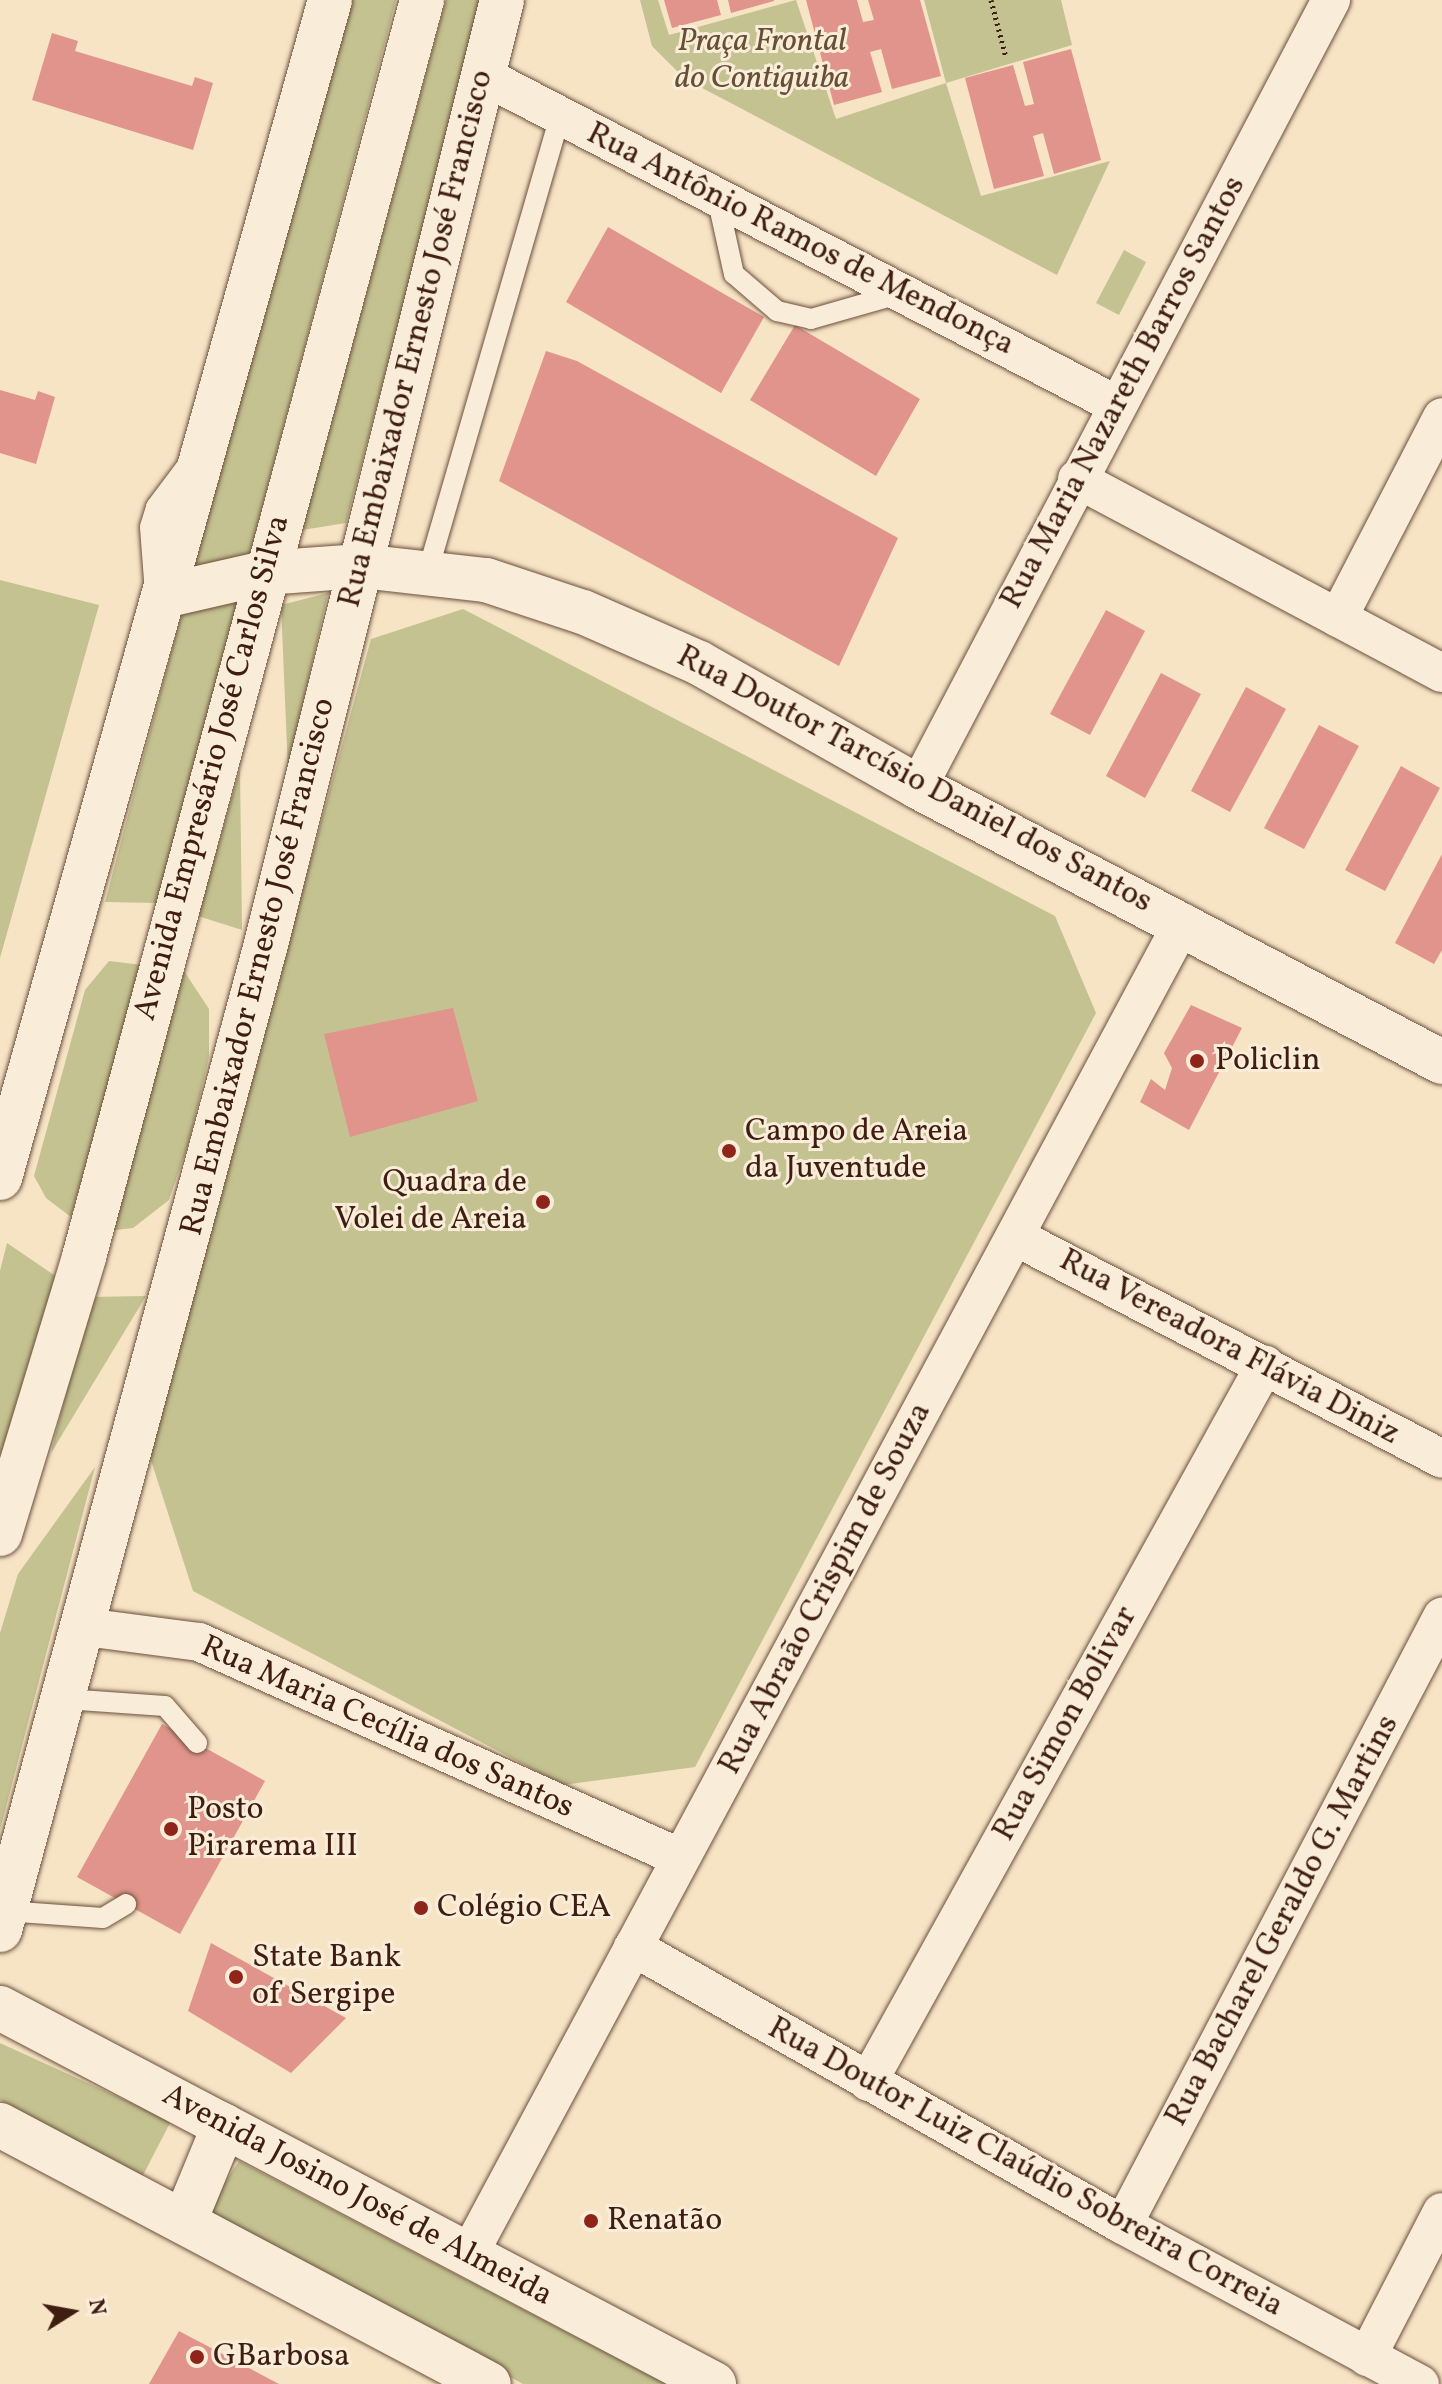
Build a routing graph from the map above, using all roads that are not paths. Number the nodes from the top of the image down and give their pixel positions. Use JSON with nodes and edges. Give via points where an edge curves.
{"nodes":[{"id":1,"x":330,"y":0,"type":"edge"},
{"id":2,"x":422,"y":0,"type":"edge"},
{"id":3,"x":502,"y":0,"type":"edge"},
{"id":4,"x":1331,"y":0,"type":"edge"},
{"id":5,"x":482,"y":75,"type":"junction"},
{"id":6,"x":560,"y":115,"type":"junction"},
{"id":7,"x":717,"y":197,"type":"junction"},
{"id":8,"x":902,"y":293,"type":"junction"},
{"id":9,"x":1117,"y":405,"type":"junction"},
{"id":10,"x":1442,"y":417,"type":"edge"},
{"id":11,"x":210,"y":435,"type":"junction"},
{"id":12,"x":1077,"y":479,"type":"junction"},
{"id":13,"x":361,"y":566,"type":"junction"},
{"id":14,"x":264,"y":573,"type":"junction"},
{"id":15,"x":427,"y":574,"type":"junction"},
{"id":16,"x":163,"y":611,"type":"junction"},
{"id":17,"x":1338,"y":618,"type":"junction"},
{"id":18,"x":1442,"y":673,"type":"edge"},
{"id":19,"x":918,"y":787,"type":"junction"},
{"id":20,"x":1183,"y":922,"type":"junction"},
{"id":21,"x":1442,"y":1062,"type":"edge"},
{"id":22,"x":0,"y":1178,"type":"edge"},
{"id":23,"x":1016,"y":1237,"type":"junction"},
{"id":24,"x":1265,"y":1365,"type":"junction"},
{"id":25,"x":1442,"y":1459,"type":"edge"},
{"id":26,"x":0,"y":1534,"type":"edge"},
{"id":27,"x":1442,"y":1617,"type":"edge"},
{"id":28,"x":85,"y":1627,"type":"junction"},
{"id":29,"x":65,"y":1699,"type":"junction"},
{"id":30,"x":197,"y":1743,"type":"dead end"},
{"id":31,"x":681,"y":1858,"type":"junction"},
{"id":32,"x":126,"y":1904,"type":"dead end"},
{"id":33,"x":3,"y":1920,"type":"edge"},
{"id":34,"x":633,"y":1947,"type":"junction"},
{"id":35,"x":0,"y":2008,"type":"edge"},
{"id":36,"x":868,"y":2082,"type":"junction"},
{"id":37,"x":0,"y":2125,"type":"edge"},
{"id":38,"x":224,"y":2126,"type":"junction"},
{"id":39,"x":1442,"y":2212,"type":"edge"},
{"id":40,"x":186,"y":2218,"type":"junction"},
{"id":41,"x":1123,"y":2225,"type":"junction"},
{"id":42,"x":469,"y":2254,"type":"junction"},
{"id":43,"x":1367,"y":2357,"type":"junction"},
{"id":44,"x":489,"y":2384,"type":"edge"},
{"id":45,"x":714,"y":2384,"type":"edge"},
{"id":46,"x":1420,"y":2384,"type":"edge"}],
"edges":[{"from":1,"to":11,"type":"main road"},
{"from":2,"to":14,"type":"main road","name":"Avenida Empresário José Carlos Silva"},
{"from":3,"to":5,"type":"main road","name":"Rua Embaixador Ernesto José Francisco"},
{"from":4,"to":9,"type":"street","name":"Rua Maria Nazareth Barros Santos"},
{"from":5,"to":6,"type":"street","name":"Rua Antônio Ramos de Mendonça"},
{"from":5,"to":13,"type":"main road","name":"Rua Embaixador Ernesto José Francisco"},
{"from":6,"to":7,"type":"street","name":"Rua Antônio Ramos de Mendonça"},
{"from":6,"to":15,"type":"lane"},
{"from":7,"to":8,"type":"street","name":"Rua Antônio Ramos de Mendonça"},
{"from":7,"to":8,"type":"lane","via":[[734,274],[777,311],[811,319]]},
{"from":8,"to":9,"type":"street","name":"Rua Antônio Ramos de Mendonça"},
{"from":9,"to":12,"type":"street","name":"Rua Maria Nazareth Barros Santos"},
{"from":10,"to":17,"type":"street"},
{"from":11,"to":16,"type":"main road"},
{"from":11,"to":16,"type":"lane","via":[[156,507],[150,527]]},
{"from":12,"to":17,"type":"street"},
{"from":12,"to":19,"type":"street","name":"Rua Maria Nazareth Barros Santos"},
{"from":13,"to":14,"type":"main road","name":"Rua Doutor Tarcísio Daniel dos Santos"},
{"from":13,"to":15,"type":"main road","name":"Rua Doutor Tarcísio Daniel dos Santos"},
{"from":13,"to":28,"type":"main road","name":"Rua Embaixador Ernesto José Francisco"},
{"from":14,"to":16,"type":"main road","name":"Rua Doutor Tarcísio Daniel dos Santos"},
{"from":14,"to":26,"type":"main road","name":"Avenida Empresário José Carlos Silva","via":[[84,1257]]},
{"from":15,"to":19,"type":"main road","name":"Rua Doutor Tarcísio Daniel dos Santos","via":[[486,580],[598,618],[699,663]]},
{"from":16,"to":22,"type":"main road"},
{"from":17,"to":18,"type":"street"},
{"from":19,"to":20,"type":"main road","name":"Rua Doutor Tarcísio Daniel dos Santos"},
{"from":20,"to":21,"type":"main road","name":"Rua Doutor Tarcísio Daniel dos Santos"},
{"from":20,"to":23,"type":"street","name":"Rua Abraão Crispim de Souza"},
{"from":23,"to":24,"type":"street","name":"Rua Vereadora Flávia Diniz"},
{"from":23,"to":31,"type":"street","name":"Rua Abraão Crispim de Souza"},
{"from":24,"to":25,"type":"street","name":"Rua Vereadora Flávia Diniz"},
{"from":24,"to":36,"type":"street","name":"Rua Simon Bolivar"},
{"from":27,"to":41,"type":"street","name":"Rua Bacharel Geraldo G. Martins"},
{"from":28,"to":29,"type":"main road","name":"Rua Embaixador Ernesto José Francisco"},
{"from":28,"to":31,"type":"street","name":"Rua Maria Cecília dos Santos","via":[[199,1642]]},
{"from":29,"to":30,"type":"lane","via":[[165,1706]]},
{"from":29,"to":33,"type":"main road","name":"Rua Embaixador Ernesto José Francisco"},
{"from":31,"to":34,"type":"street","name":"Rua Abraão Crispim de Souza"},
{"from":32,"to":33,"type":"lane","via":[[103,1918]]},
{"from":34,"to":36,"type":"street","name":"Rua Doutor Luiz Claúdio Sobreira Correia"},
{"from":34,"to":42,"type":"street","name":"Rua Abraão Crispim de Souza"},
{"from":35,"to":38,"type":"main road","name":"Avenida Josino José de Almeida"},
{"from":36,"to":41,"type":"street","name":"Rua Doutor Luiz Claúdio Sobreira Correia"},
{"from":37,"to":40,"type":"main road"},
{"from":38,"to":40,"type":"main road"},
{"from":38,"to":42,"type":"main road","name":"Avenida Josino José de Almeida"},
{"from":39,"to":43,"type":"street"},
{"from":40,"to":44,"type":"main road"},
{"from":41,"to":43,"type":"street","name":"Rua Doutor Luiz Claúdio Sobreira Correia"},
{"from":42,"to":45,"type":"main road","name":"Avenida Josino José de Almeida"},
{"from":43,"to":46,"type":"street","name":"Rua Doutor Luiz Claúdio Sobreira Correia"}]}
